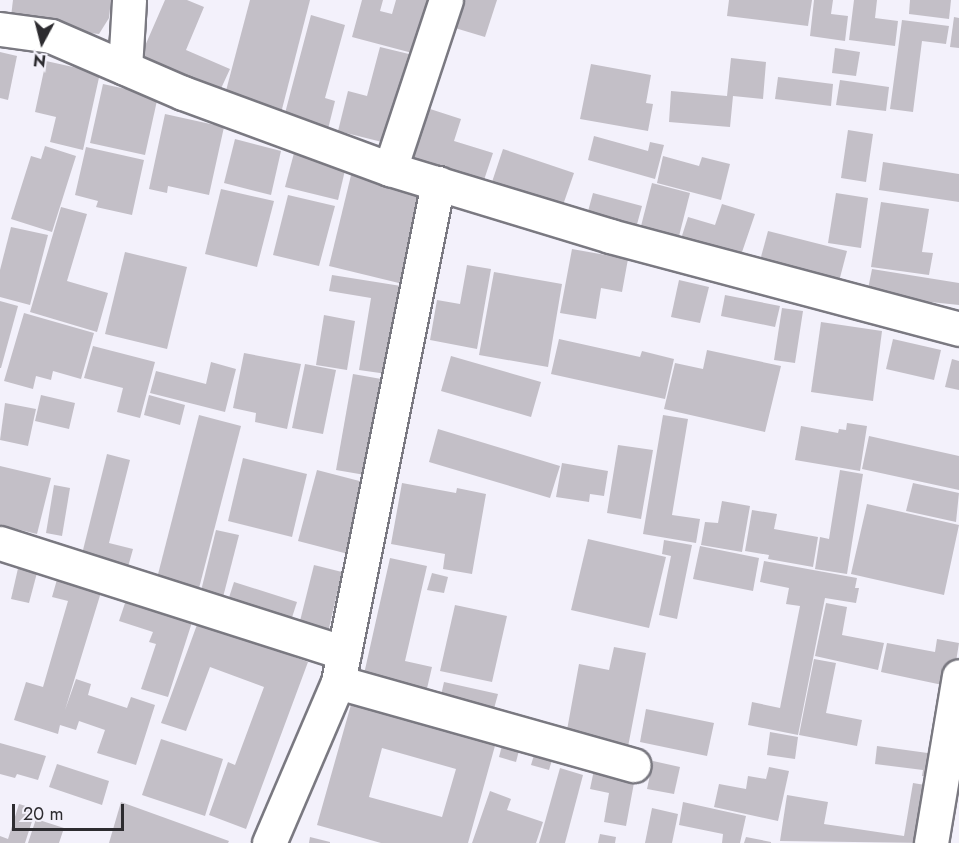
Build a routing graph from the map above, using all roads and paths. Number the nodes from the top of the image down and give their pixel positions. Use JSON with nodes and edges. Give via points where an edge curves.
{"nodes":[{"id":1,"x":129,"y":0,"type":"edge"},
{"id":2,"x":446,"y":0,"type":"edge"},
{"id":3,"x":0,"y":28,"type":"edge"},
{"id":4,"x":125,"y":68,"type":"junction"},
{"id":5,"x":390,"y":169,"type":"junction"},
{"id":6,"x":438,"y":183,"type":"junction"},
{"id":7,"x":959,"y":329,"type":"edge"},
{"id":8,"x":0,"y":543,"type":"edge"},
{"id":9,"x":341,"y":667,"type":"junction"},
{"id":10,"x":959,"y":676,"type":"edge"},
{"id":11,"x":634,"y":765,"type":"dead end"},
{"id":12,"x":269,"y":843,"type":"edge"},
{"id":13,"x":932,"y":843,"type":"edge"}],
"edges":[{"from":1,"to":4,"type":"street"},
{"from":2,"to":5,"type":"street"},
{"from":3,"to":4,"type":"street","via":[[51,36]]},
{"from":4,"to":5,"type":"street"},
{"from":5,"to":6,"type":"street"},
{"from":6,"to":7,"type":"street","via":[[610,236]]},
{"from":6,"to":9,"type":"street"},
{"from":8,"to":9,"type":"street"},
{"from":9,"to":11,"type":"street"},
{"from":9,"to":12,"type":"street"},
{"from":10,"to":13,"type":"street"}]}
